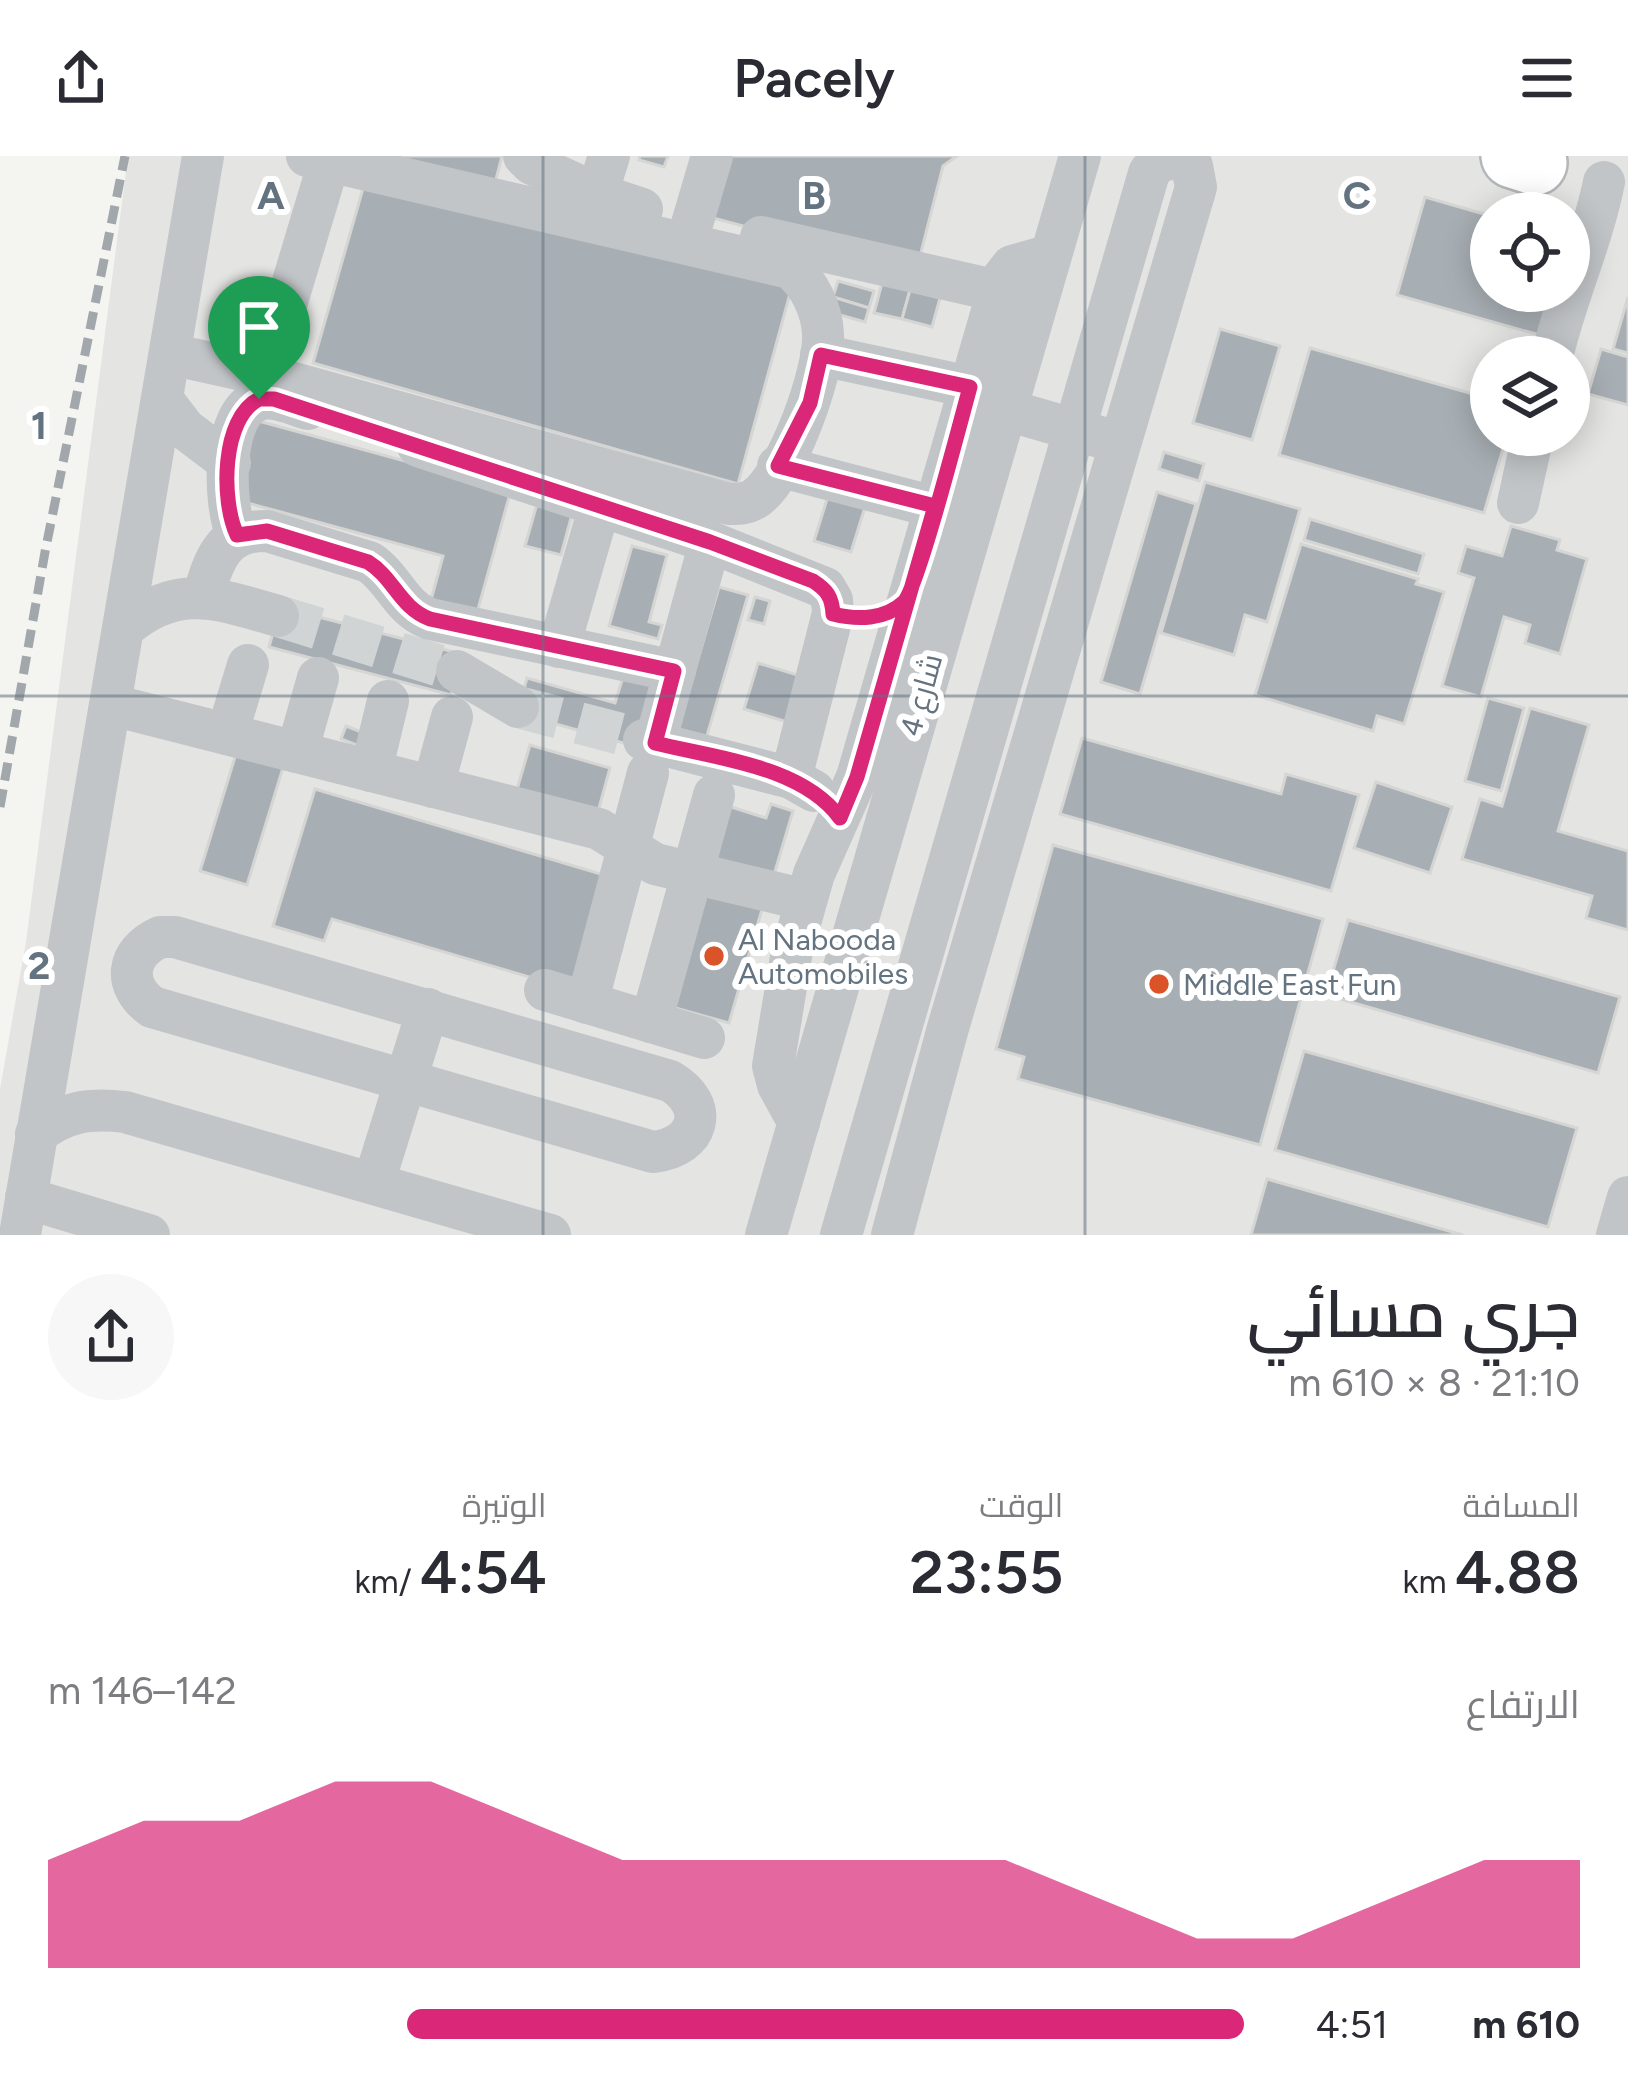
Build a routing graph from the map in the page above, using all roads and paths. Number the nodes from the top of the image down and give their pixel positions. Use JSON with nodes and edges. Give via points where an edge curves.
{"nodes":[{"id":1,"x":203,"y":156,"type":"edge"},
{"id":2,"x":524,"y":156,"type":"edge"},
{"id":3,"x":712,"y":156,"type":"edge"},
{"id":4,"x":1080,"y":156,"type":"edge"},
{"id":5,"x":1514,"y":158,"type":"edge"},
{"id":6,"x":318,"y":159,"type":"edge"},
{"id":7,"x":603,"y":175,"type":"edge"},
{"id":8,"x":1616,"y":185,"type":"edge"},
{"id":9,"x":692,"y":224,"type":"junction"},
{"id":10,"x":1048,"y":256,"type":"junction"},
{"id":11,"x":998,"y":291,"type":"junction"},
{"id":12,"x":1558,"y":336,"type":"edge"},
{"id":13,"x":170,"y":354,"type":"junction"},
{"id":14,"x":821,"y":355,"type":"junction"},
{"id":15,"x":265,"y":376,"type":"junction"},
{"id":16,"x":987,"y":398,"type":"junction"},
{"id":17,"x":162,"y":399,"type":"junction"},
{"id":18,"x":1077,"y":430,"type":"junction"},
{"id":19,"x":1123,"y":444,"type":"junction"},
{"id":20,"x":1528,"y":456,"type":"edge"},
{"id":21,"x":230,"y":463,"type":"junction"},
{"id":22,"x":778,"y":466,"type":"junction"},
{"id":23,"x":1518,"y":503,"type":"dead end"},
{"id":24,"x":600,"y":505,"type":"junction"},
{"id":25,"x":935,"y":506,"type":"junction"},
{"id":26,"x":237,"y":535,"type":"junction"},
{"id":27,"x":710,"y":542,"type":"junction"},
{"id":28,"x":202,"y":597,"type":"junction"},
{"id":29,"x":908,"y":598,"type":"junction"},
{"id":30,"x":833,"y":614,"type":"junction"},
{"id":31,"x":278,"y":616,"type":"tunnel mouth"},
{"id":32,"x":125,"y":627,"type":"junction"},
{"id":33,"x":559,"y":646,"type":"junction"},
{"id":34,"x":248,"y":664,"type":"dead end"},
{"id":35,"x":458,"y":671,"type":"tunnel mouth"},
{"id":36,"x":674,"y":671,"type":"junction"},
{"id":37,"x":318,"y":678,"type":"dead end"},
{"id":38,"x":388,"y":701,"type":"dead end"},
{"id":39,"x":112,"y":705,"type":"junction"},
{"id":40,"x":518,"y":707,"type":"tunnel mouth"},
{"id":41,"x":452,"y":717,"type":"dead end"},
{"id":42,"x":227,"y":734,"type":"junction"},
{"id":43,"x":298,"y":752,"type":"junction"},
{"id":44,"x":649,"y":752,"type":"junction"},
{"id":45,"x":371,"y":771,"type":"junction"},
{"id":46,"x":790,"y":778,"type":"junction"},
{"id":47,"x":433,"y":787,"type":"junction"},
{"id":48,"x":714,"y":795,"type":"dead end"},
{"id":49,"x":840,"y":818,"type":"junction"},
{"id":50,"x":628,"y":845,"type":"junction"},
{"id":51,"x":692,"y":873,"type":"junction"},
{"id":52,"x":806,"y":900,"type":"junction"},
{"id":53,"x":545,"y":990,"type":"dead end"},
{"id":54,"x":587,"y":1003,"type":"junction"},
{"id":55,"x":428,"y":1009,"type":"junction"},
{"id":56,"x":651,"y":1022,"type":"junction"},
{"id":57,"x":56,"y":1030,"type":"junction"},
{"id":58,"x":704,"y":1038,"type":"dead end"},
{"id":59,"x":406,"y":1078,"type":"junction"},
{"id":60,"x":125,"y":1112,"type":"junction"},
{"id":61,"x":799,"y":1123,"type":"junction"},
{"id":62,"x":36,"y":1135,"type":"junction"},
{"id":63,"x":374,"y":1182,"type":"junction"},
{"id":64,"x":1628,"y":1197,"type":"edge"},
{"id":65,"x":23,"y":1216,"type":"edge"},
{"id":66,"x":149,"y":1235,"type":"edge"},
{"id":67,"x":550,"y":1235,"type":"edge"},
{"id":68,"x":766,"y":1235,"type":"edge"},
{"id":69,"x":841,"y":1235,"type":"edge"},
{"id":70,"x":892,"y":1235,"type":"edge"},
{"id":71,"x":1617,"y":1235,"type":"edge"}],
"edges":[{"from":1,"to":13,"type":"street"},
{"from":2,"to":7,"type":"street"},
{"from":3,"to":9,"type":"street"},
{"from":4,"to":10,"type":"street","name":"شارع 4"},
{"from":5,"to":8,"type":"street"},
{"from":6,"to":14,"type":"street","via":[[781,263],[810,291],[824,334]]},
{"from":6,"to":15,"type":"street"},
{"from":7,"to":9,"type":"street"},
{"from":8,"to":12,"type":"street","via":[[1574,274]]},
{"from":9,"to":11,"type":"street"},
{"from":10,"to":11,"type":"street","via":[[1012,266]]},
{"from":10,"to":16,"type":"street","name":"شارع 4"},
{"from":11,"to":16,"type":"street"},
{"from":13,"to":15,"type":"street"},
{"from":13,"to":17,"type":"street"},
{"from":14,"to":16,"type":"street"},
{"from":14,"to":22,"type":"street","via":[[810,403]]},
{"from":15,"to":22,"type":"street","via":[[729,504],[760,494]]},
{"from":16,"to":18,"type":"street"},
{"from":16,"to":25,"type":"street"},
{"from":16,"to":61,"type":"street","name":"شارع 4"},
{"from":17,"to":21,"type":"street","via":[[198,442]]},
{"from":17,"to":32,"type":"street"},
{"from":18,"to":19,"type":"street"},
{"from":18,"to":19,"type":"street","via":[[1149,173],[1163,158],[1184,159],[1196,187]]},
{"from":18,"to":69,"type":"street"},
{"from":19,"to":70,"type":"street"},
{"from":20,"to":23,"type":"street"},
{"from":21,"to":24,"type":"street","via":[[239,415],[274,399]]},
{"from":21,"to":26,"type":"street","via":[[227,507]]},
{"from":22,"to":25,"type":"street"},
{"from":24,"to":27,"type":"street"},
{"from":24,"to":33,"type":"street"},
{"from":25,"to":29,"type":"street"},
{"from":26,"to":28,"type":"street","via":[[216,556]]},
{"from":26,"to":33,"type":"street","via":[[267,531],[368,562],[418,614]]},
{"from":27,"to":30,"type":"street","via":[[813,581],[832,600]]},
{"from":27,"to":36,"type":"street"},
{"from":28,"to":31,"type":"street"},
{"from":28,"to":32,"type":"street","via":[[154,607]]},
{"from":29,"to":30,"type":"street","via":[[877,616]]},
{"from":29,"to":49,"type":"street"},
{"from":30,"to":46,"type":"street"},
{"from":32,"to":39,"type":"street"},
{"from":33,"to":36,"type":"street"},
{"from":34,"to":42,"type":"street"},
{"from":35,"to":40,"type":"street"},
{"from":36,"to":44,"type":"street"},
{"from":37,"to":43,"type":"street"},
{"from":38,"to":45,"type":"street"},
{"from":39,"to":42,"type":"street"},
{"from":39,"to":57,"type":"street"},
{"from":41,"to":47,"type":"street"},
{"from":42,"to":43,"type":"street"},
{"from":43,"to":45,"type":"street"},
{"from":44,"to":46,"type":"street"},
{"from":44,"to":50,"type":"street"},
{"from":45,"to":47,"type":"street"},
{"from":46,"to":49,"type":"street"},
{"from":47,"to":50,"type":"street","via":[[599,829]]},
{"from":48,"to":51,"type":"street"},
{"from":49,"to":52,"type":"street"},
{"from":50,"to":51,"type":"street","via":[[655,864]]},
{"from":50,"to":54,"type":"street"},
{"from":51,"to":52,"type":"street"},
{"from":51,"to":56,"type":"street"},
{"from":52,"to":61,"type":"street","via":[[773,1066]]},
{"from":53,"to":54,"type":"street"},
{"from":54,"to":56,"type":"street"},
{"from":55,"to":59,"type":"street"},
{"from":55,"to":59,"type":"street","via":[[670,1081],[686,1090],[695,1124],[687,1140],[653,1152]]},
{"from":55,"to":59,"type":"street","via":[[175,937],[146,943],[130,969],[132,985],[152,1007]]},
{"from":56,"to":58,"type":"street"},
{"from":57,"to":60,"type":"street","via":[[79,1078]]},
{"from":57,"to":62,"type":"street"},
{"from":59,"to":63,"type":"street"},
{"from":60,"to":62,"type":"street","via":[[64,1115]]},
{"from":60,"to":63,"type":"street"},
{"from":61,"to":68,"type":"street","name":"شارع 4"},
{"from":62,"to":65,"type":"street"},
{"from":63,"to":67,"type":"street"},
{"from":64,"to":71,"type":"street"},
{"from":65,"to":66,"type":"street"}]}
